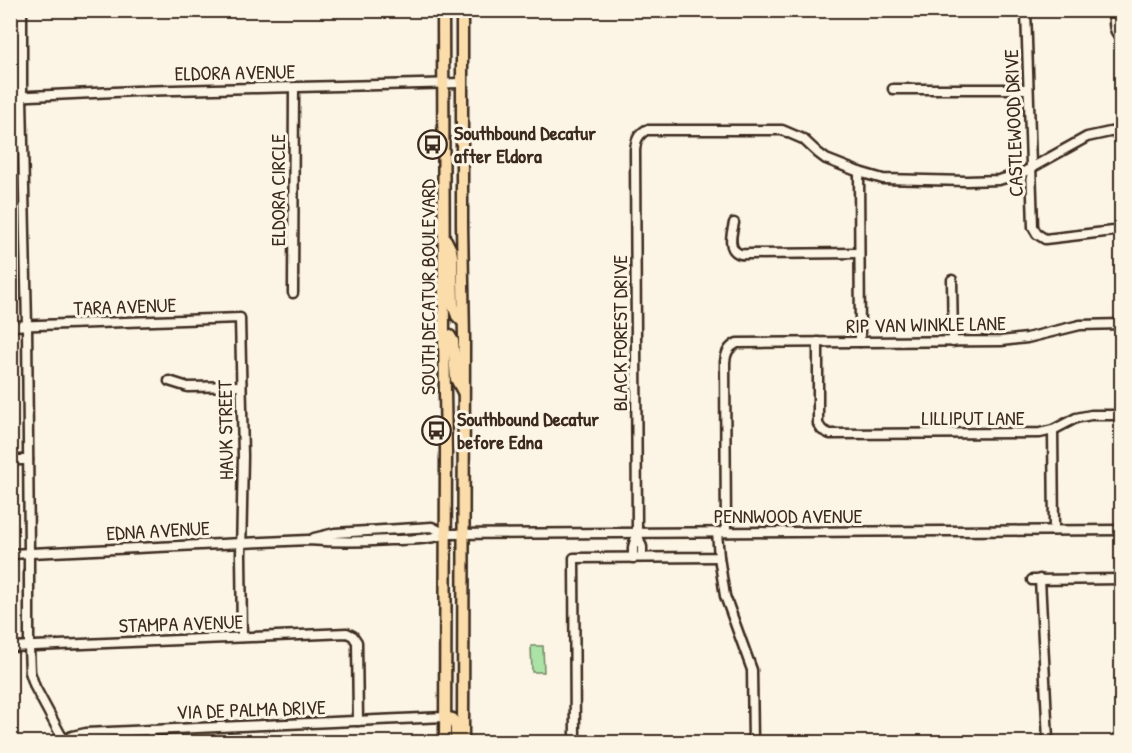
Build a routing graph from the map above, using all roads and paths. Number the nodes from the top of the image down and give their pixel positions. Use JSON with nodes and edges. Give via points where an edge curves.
{"nodes":[{"id":1,"x":22,"y":10,"type":"edge"},
{"id":2,"x":443,"y":10,"type":"edge"},
{"id":3,"x":462,"y":10,"type":"edge"},
{"id":4,"x":1026,"y":10,"type":"edge"},
{"id":5,"x":1114,"y":10,"type":"edge"},
{"id":6,"x":1120,"y":38,"type":"edge"},
{"id":7,"x":444,"y":83,"type":"junction"},
{"id":8,"x":461,"y":83,"type":"junction"},
{"id":9,"x":294,"y":88,"type":"junction"},
{"id":10,"x":893,"y":89,"type":"dead end"},
{"id":11,"x":1028,"y":89,"type":"junction"},
{"id":12,"x":22,"y":96,"type":"junction"},
{"id":13,"x":10,"y":97,"type":"edge"},
{"id":14,"x":1122,"y":130,"type":"edge"},
{"id":15,"x":1031,"y":168,"type":"junction"},
{"id":16,"x":859,"y":172,"type":"junction"},
{"id":17,"x":734,"y":223,"type":"dead end"},
{"id":18,"x":1122,"y":230,"type":"edge"},
{"id":19,"x":444,"y":237,"type":"junction"},
{"id":20,"x":859,"y":254,"type":"junction"},
{"id":21,"x":952,"y":280,"type":"dead end"},
{"id":22,"x":293,"y":293,"type":"dead end"},
{"id":23,"x":240,"y":318,"type":"joint"},
{"id":24,"x":464,"y":322,"type":"junction"},
{"id":25,"x":1122,"y":324,"type":"edge"},
{"id":26,"x":10,"y":326,"type":"edge"},
{"id":27,"x":27,"y":326,"type":"junction"},
{"id":28,"x":444,"y":334,"type":"junction"},
{"id":29,"x":818,"y":342,"type":"junction"},
{"id":30,"x":860,"y":342,"type":"junction"},
{"id":31,"x":952,"y":342,"type":"junction"},
{"id":32,"x":169,"y":381,"type":"dead end"},
{"id":33,"x":241,"y":386,"type":"junction"},
{"id":34,"x":463,"y":392,"type":"junction"},
{"id":35,"x":1122,"y":416,"type":"edge"},
{"id":36,"x":1053,"y":430,"type":"junction"},
{"id":37,"x":10,"y":460,"type":"edge"},
{"id":38,"x":28,"y":460,"type":"junction"},
{"id":39,"x":1054,"y":530,"type":"junction"},
{"id":40,"x":1122,"y":530,"type":"edge"},
{"id":41,"x":722,"y":532,"type":"junction"},
{"id":42,"x":637,"y":533,"type":"junction"},
{"id":43,"x":455,"y":534,"type":"junction"},
{"id":44,"x":242,"y":543,"type":"junction"},
{"id":45,"x":29,"y":553,"type":"junction"},
{"id":46,"x":10,"y":554,"type":"edge"},
{"id":47,"x":638,"y":557,"type":"junction"},
{"id":48,"x":719,"y":557,"type":"junction"},
{"id":49,"x":1122,"y":579,"type":"edge"},
{"id":50,"x":242,"y":637,"type":"junction"},
{"id":51,"x":10,"y":647,"type":"edge"},
{"id":52,"x":28,"y":647,"type":"junction"},
{"id":53,"x":445,"y":717,"type":"junction"},
{"id":54,"x":358,"y":721,"type":"junction"},
{"id":55,"x":151,"y":730,"type":"junction"},
{"id":56,"x":63,"y":742,"type":"edge"},
{"id":57,"x":151,"y":742,"type":"edge"},
{"id":58,"x":445,"y":742,"type":"edge"},
{"id":59,"x":456,"y":742,"type":"edge"},
{"id":60,"x":464,"y":742,"type":"edge"},
{"id":61,"x":574,"y":742,"type":"edge"},
{"id":62,"x":753,"y":742,"type":"edge"},
{"id":63,"x":1050,"y":742,"type":"edge"}],
"edges":[{"from":1,"to":12,"type":"street"},
{"from":2,"to":7,"type":"main road","name":"SOUTH DECATUR BOULEVARD"},
{"from":3,"to":8,"type":"main road","name":"SOUTH DECATUR BOULEVARD"},
{"from":4,"to":11,"type":"street","name":"CASTLEWOOD DRIVE"},
{"from":5,"to":6,"type":"street","via":[[1115,30]]},
{"from":7,"to":8,"type":"street","name":"ELDORA AVENUE"},
{"from":7,"to":9,"type":"street","name":"ELDORA AVENUE"},
{"from":7,"to":19,"type":"main road","name":"SOUTH DECATUR BOULEVARD"},
{"from":8,"to":24,"type":"main road","name":"SOUTH DECATUR BOULEVARD"},
{"from":9,"to":12,"type":"street","name":"ELDORA AVENUE"},
{"from":9,"to":22,"type":"street","name":"ELDORA CIRCLE"},
{"from":10,"to":11,"type":"street"},
{"from":11,"to":15,"type":"street","name":"CASTLEWOOD DRIVE"},
{"from":12,"to":13,"type":"street","name":"ELDORA AVENUE"},
{"from":12,"to":27,"type":"street"},
{"from":14,"to":15,"type":"street","via":[[1088,137]]},
{"from":15,"to":16,"type":"street","via":[[999,180],[967,181],[883,179]]},
{"from":15,"to":18,"type":"street","name":"CASTLEWOOD DRIVE","via":[[1033,227],[1037,234],[1045,239]]},
{"from":16,"to":20,"type":"street"},
{"from":16,"to":42,"type":"street","name":"BLACK FOREST DRIVE","via":[[826,159],[803,139],[782,130],[646,130],[636,140]]},
{"from":17,"to":20,"type":"street","via":[[732,247],[738,253]]},
{"from":19,"to":24,"type":"main road","via":[[452,256],[453,305]]},
{"from":19,"to":28,"type":"main road","name":"SOUTH DECATUR BOULEVARD"},
{"from":20,"to":30,"type":"street"},
{"from":21,"to":31,"type":"street"},
{"from":23,"to":27,"type":"street","name":"TARA AVENUE"},
{"from":23,"to":33,"type":"street","name":"HAUK STREET"},
{"from":24,"to":34,"type":"main road","name":"SOUTH DECATUR BOULEVARD"},
{"from":25,"to":31,"type":"street","name":"RIP VAN WINKLE LANE","via":[[1080,325],[1002,341]]},
{"from":26,"to":27,"type":"street","name":"TARA AVENUE"},
{"from":27,"to":38,"type":"street"},
{"from":28,"to":34,"type":"main road","via":[[453,341],[456,379]]},
{"from":28,"to":43,"type":"main road","name":"SOUTH DECATUR BOULEVARD","via":[[446,449]]},
{"from":29,"to":30,"type":"street","name":"RIP VAN WINKLE LANE"},
{"from":29,"to":36,"type":"street","name":"LILLIPUT LANE","via":[[818,424],[830,434]]},
{"from":29,"to":41,"type":"street","name":"RIP VAN WINKLE LANE","via":[[737,344],[726,354]]},
{"from":30,"to":31,"type":"street","name":"RIP VAN WINKLE LANE"},
{"from":32,"to":33,"type":"street","via":[[188,387]]},
{"from":33,"to":44,"type":"street","name":"HAUK STREET"},
{"from":34,"to":43,"type":"main road","name":"SOUTH DECATUR BOULEVARD"},
{"from":35,"to":36,"type":"street","name":"LILLIPUT LANE","via":[[1076,418]]},
{"from":36,"to":39,"type":"street"},
{"from":37,"to":38,"type":"street"},
{"from":38,"to":45,"type":"street"},
{"from":39,"to":40,"type":"street","name":"PENNWOOD AVENUE"},
{"from":39,"to":41,"type":"street","name":"PENNWOOD AVENUE"},
{"from":41,"to":42,"type":"street","name":"PENNWOOD AVENUE"},
{"from":41,"to":48,"type":"street"},
{"from":42,"to":43,"type":"street","name":"PENNWOOD AVENUE"},
{"from":42,"to":47,"type":"street","name":"BLACK FOREST DRIVE","via":[[642,547]]},
{"from":43,"to":44,"type":"street","name":"EDNA AVENUE","via":[[432,527]]},
{"from":43,"to":53,"type":"main road","name":"SOUTH DECATUR BOULEVARD"},
{"from":43,"to":60,"type":"main road","name":"SOUTH DECATUR BOULEVARD"},
{"from":44,"to":45,"type":"street","name":"EDNA AVENUE"},
{"from":44,"to":50,"type":"street","name":"HAUK STREET"},
{"from":45,"to":46,"type":"street","name":"EDNA AVENUE"},
{"from":45,"to":52,"type":"street"},
{"from":47,"to":48,"type":"street"},
{"from":47,"to":61,"type":"street","via":[[574,558]]},
{"from":48,"to":62,"type":"street","via":[[725,596],[752,670]]},
{"from":49,"to":63,"type":"street","via":[[1036,579]]},
{"from":50,"to":52,"type":"street","name":"STAMPA AVENUE"},
{"from":50,"to":54,"type":"street","name":"STAMPA AVENUE","via":[[347,633],[353,636],[357,642]]},
{"from":51,"to":52,"type":"street","name":"STAMPA AVENUE"},
{"from":52,"to":56,"type":"street","via":[[35,687]]},
{"from":53,"to":54,"type":"street","name":"VIA DE PALMA DRIVE"},
{"from":53,"to":58,"type":"main road","name":"SOUTH DECATUR BOULEVARD"},
{"from":53,"to":59,"type":"main road","via":[[453,719]]},
{"from":54,"to":55,"type":"street","name":"VIA DE PALMA DRIVE"},
{"from":55,"to":56,"type":"street","name":"VIA DE PALMA DRIVE","via":[[86,733]]},
{"from":55,"to":57,"type":"street"}]}
